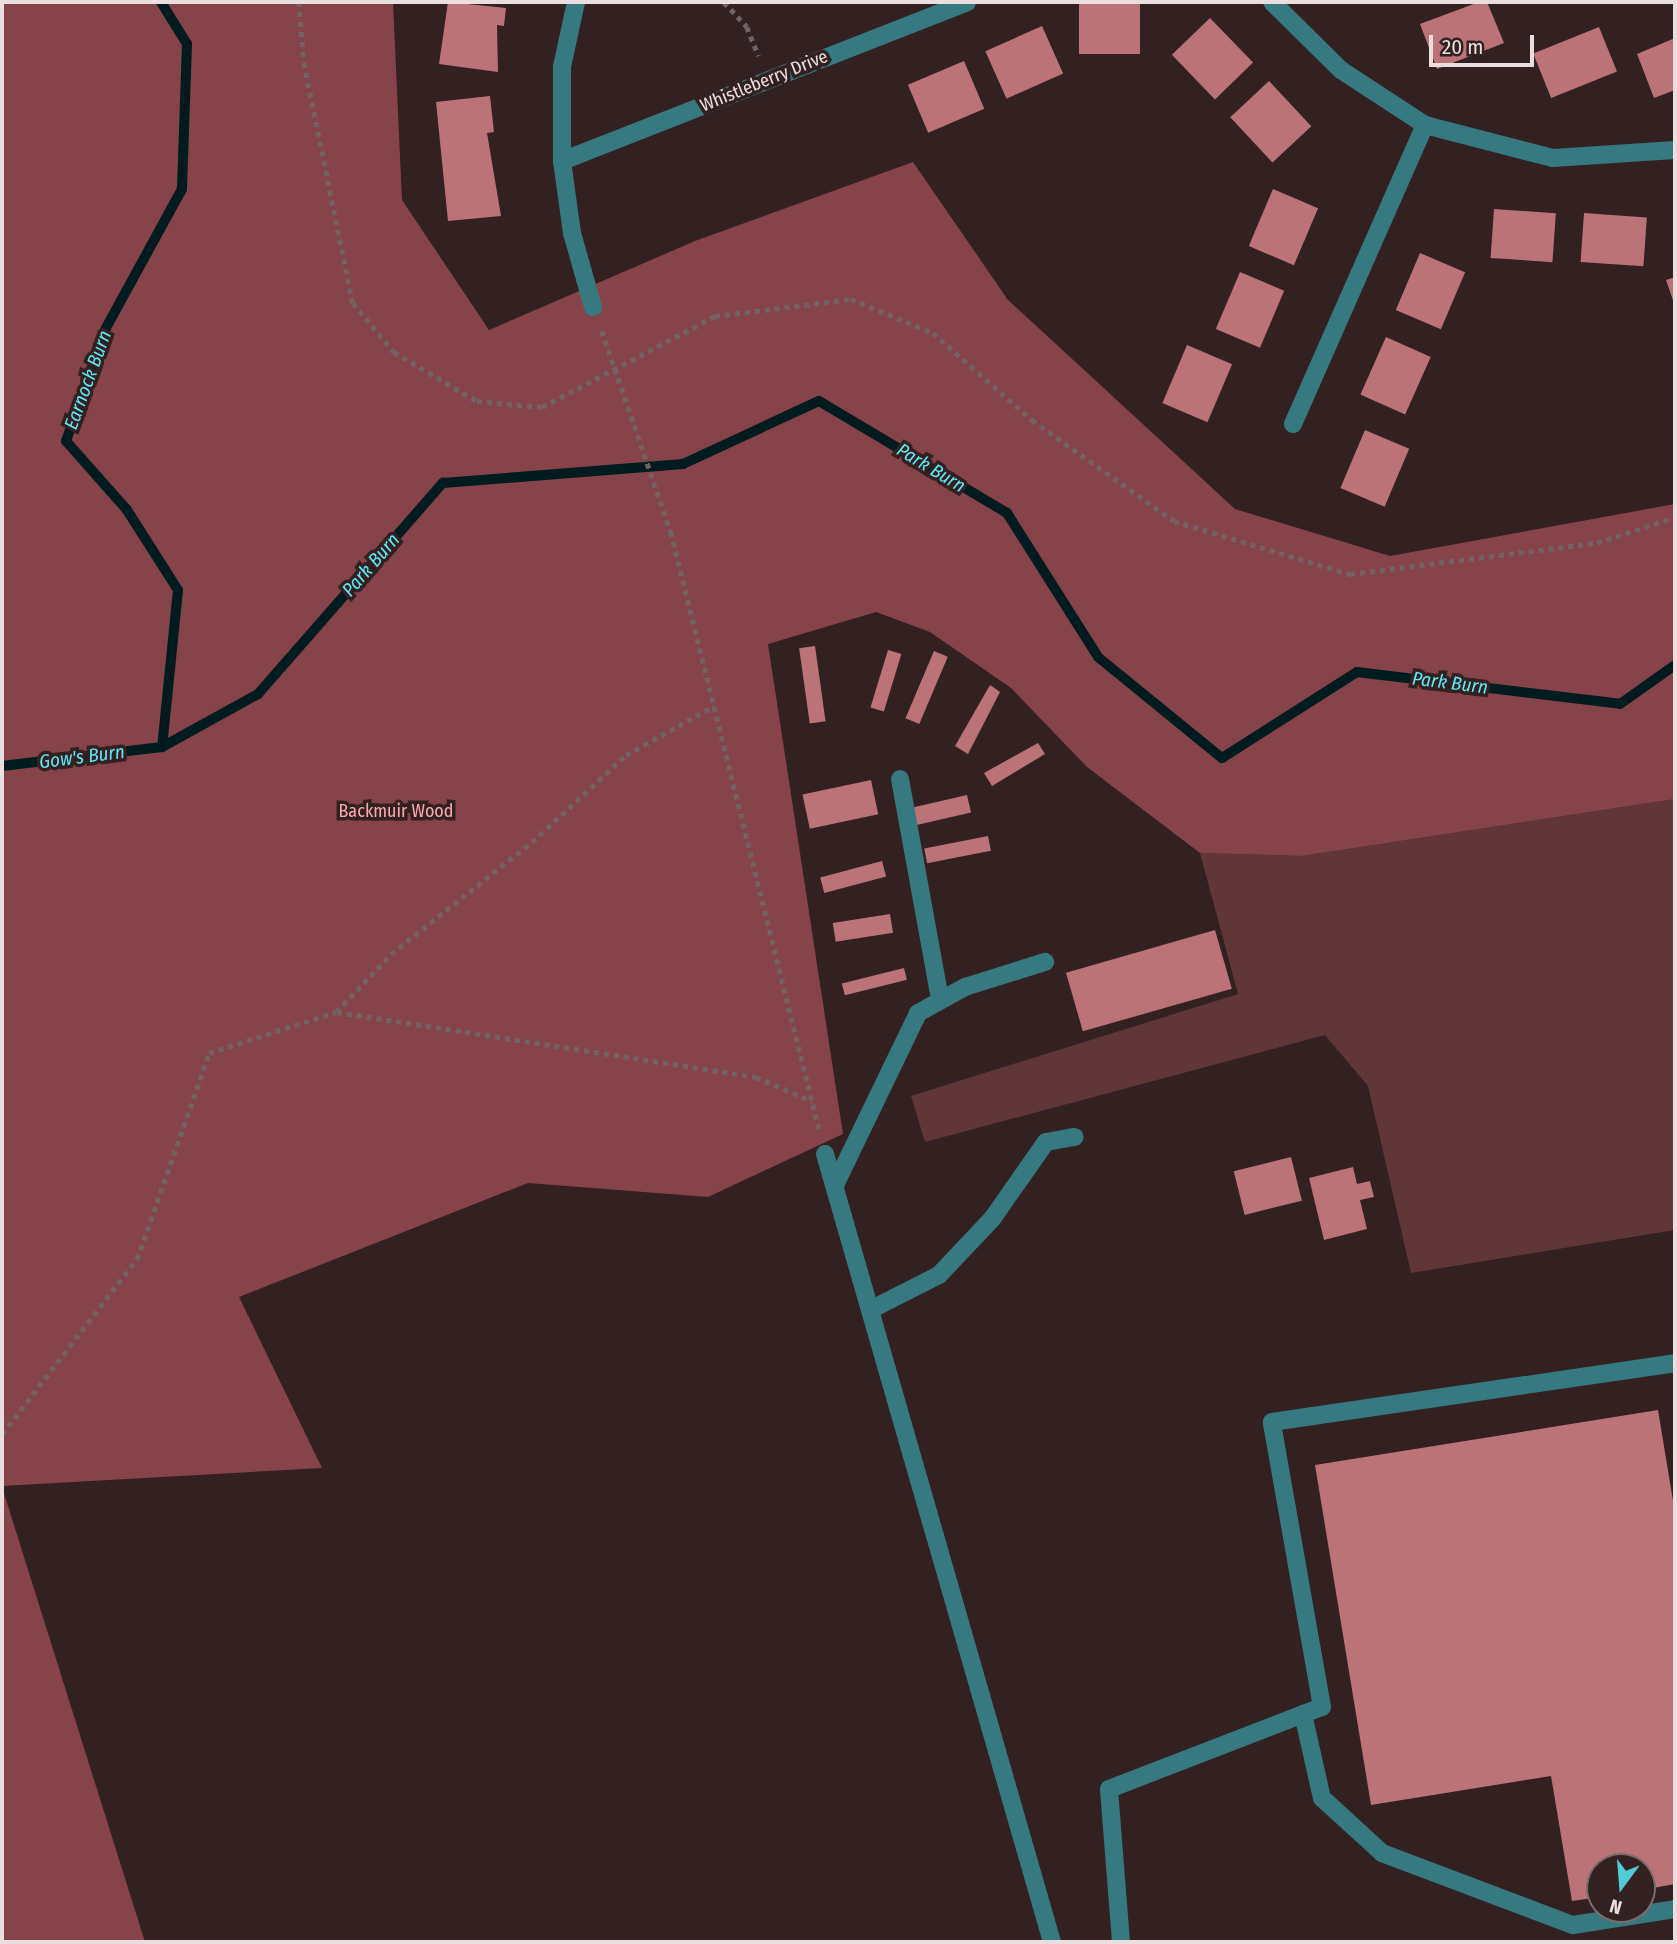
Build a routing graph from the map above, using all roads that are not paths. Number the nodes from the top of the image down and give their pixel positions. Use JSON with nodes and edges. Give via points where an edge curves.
{"nodes":[{"id":1,"x":576,"y":2,"type":"edge"},
{"id":2,"x":967,"y":2,"type":"edge"},
{"id":3,"x":1272,"y":2,"type":"edge"},
{"id":4,"x":1425,"y":125,"type":"junction"},
{"id":5,"x":1675,"y":150,"type":"edge"},
{"id":6,"x":562,"y":161,"type":"junction"},
{"id":7,"x":593,"y":307,"type":"road end"},
{"id":8,"x":1293,"y":424,"type":"dead end"},
{"id":9,"x":901,"y":779,"type":"dead end"},
{"id":10,"x":1045,"y":962,"type":"dead end"},
{"id":11,"x":940,"y":1000,"type":"junction"},
{"id":12,"x":1075,"y":1137,"type":"dead end"},
{"id":13,"x":825,"y":1154,"type":"road end"},
{"id":14,"x":835,"y":1185,"type":"junction"},
{"id":15,"x":872,"y":1309,"type":"junction"},
{"id":16,"x":1675,"y":1363,"type":"edge"},
{"id":17,"x":1303,"y":1714,"type":"junction"},
{"id":18,"x":1675,"y":1909,"type":"edge"},
{"id":19,"x":1052,"y":1942,"type":"edge"},
{"id":20,"x":1121,"y":1942,"type":"edge"}],
"edges":[{"from":1,"to":6,"type":"street","via":[[562,67]]},
{"from":2,"to":6,"type":"street","name":"Whistleberry Drive"},
{"from":3,"to":4,"type":"street","via":[[1341,70]]},
{"from":4,"to":5,"type":"street","via":[[1553,158]]},
{"from":4,"to":8,"type":"street"},
{"from":6,"to":7,"type":"street","via":[[572,233]]},
{"from":9,"to":11,"type":"street"},
{"from":10,"to":11,"type":"street"},
{"from":11,"to":14,"type":"street","via":[[918,1013]]},
{"from":12,"to":15,"type":"street","via":[[1046,1142],[992,1219],[939,1275]]},
{"from":13,"to":14,"type":"street"},
{"from":14,"to":15,"type":"street"},
{"from":15,"to":19,"type":"street"},
{"from":16,"to":17,"type":"street","via":[[1272,1422],[1322,1707]]},
{"from":17,"to":18,"type":"street","via":[[1322,1798],[1382,1853],[1573,1925]]},
{"from":17,"to":20,"type":"street","via":[[1109,1789]]}]}
